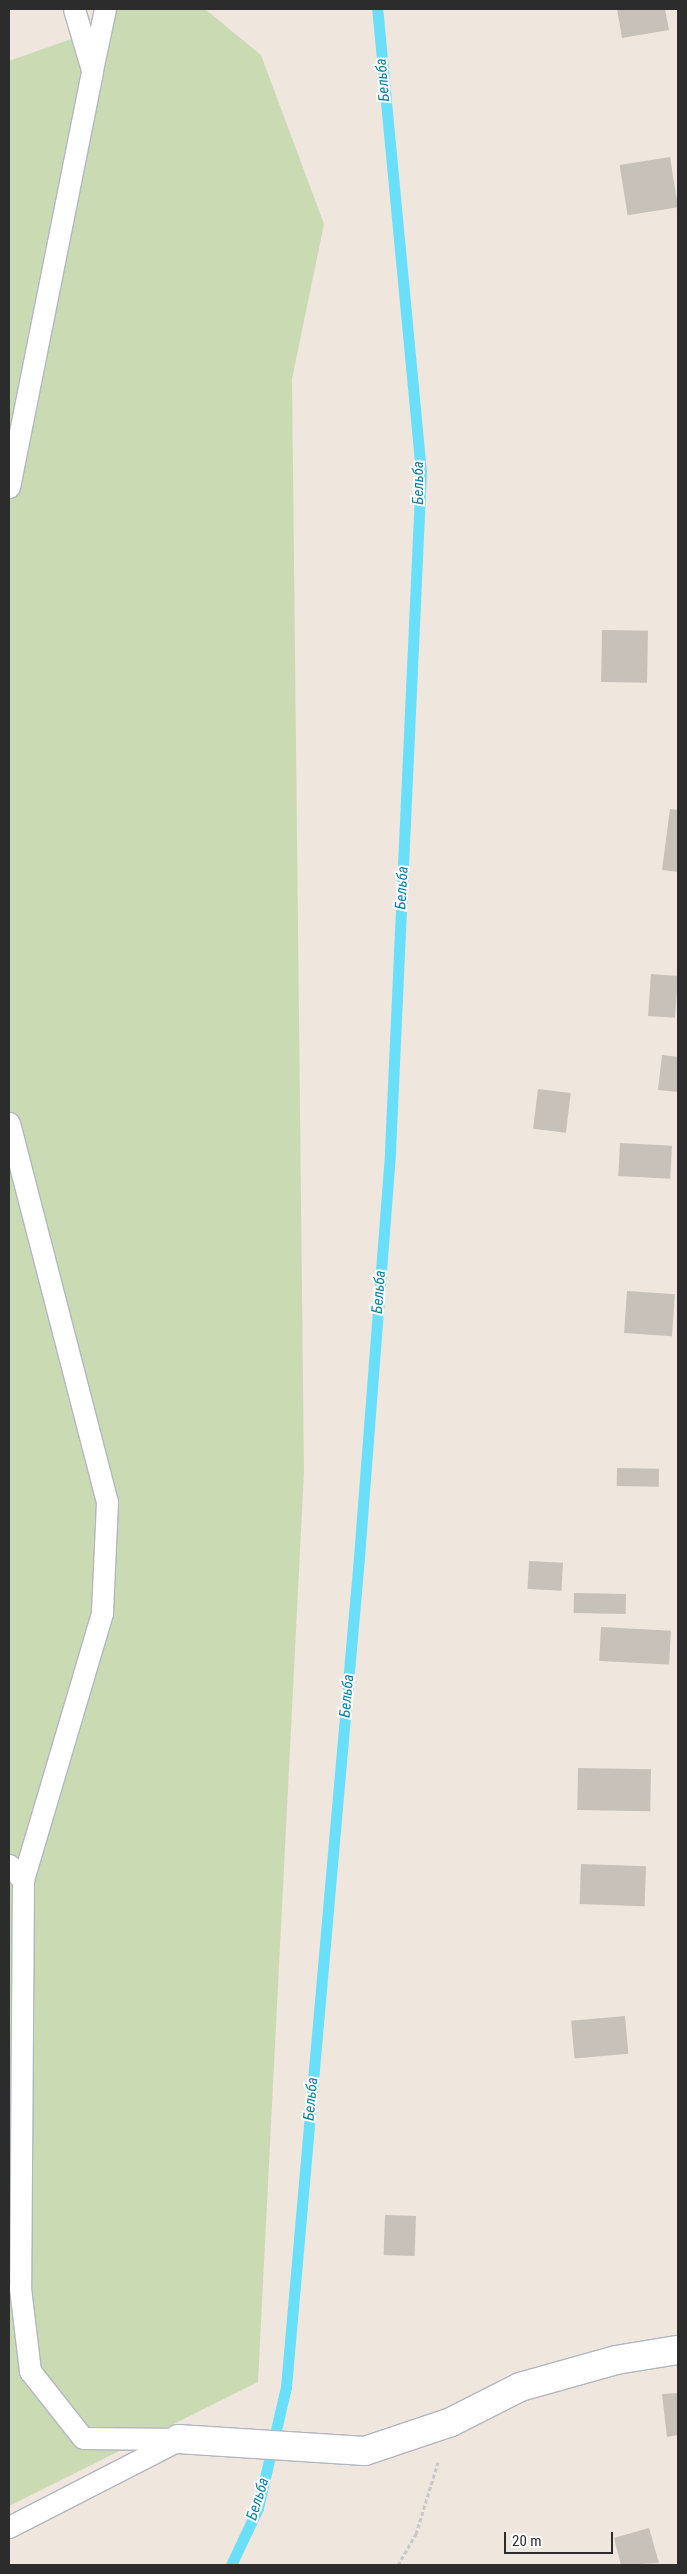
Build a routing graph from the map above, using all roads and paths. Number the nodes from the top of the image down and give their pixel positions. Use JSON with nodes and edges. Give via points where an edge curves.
{"nodes":[{"id":1,"x":74,"y":9,"type":"edge"},
{"id":2,"x":105,"y":9,"type":"edge"},
{"id":3,"x":92,"y":70,"type":"junction"},
{"id":4,"x":9,"y":487,"type":"edge"},
{"id":5,"x":9,"y":1123,"type":"edge"},
{"id":6,"x":16,"y":1873,"type":"edge"},
{"id":7,"x":678,"y":2350,"type":"edge"},
{"id":8,"x":451,"y":2422,"type":"junction"},
{"id":9,"x":178,"y":2439,"type":"junction"},
{"id":10,"x":9,"y":2527,"type":"edge"},
{"id":11,"x":398,"y":2565,"type":"edge"}],
"edges":[{"from":1,"to":3,"type":"lane"},
{"from":2,"to":3,"type":"lane"},
{"from":3,"to":4,"type":"lane"},
{"from":5,"to":6,"type":"lane","via":[[107,1502],[102,1613]]},
{"from":6,"to":9,"type":"lane","via":[[20,2288],[30,2371],[83,2438]]},
{"from":7,"to":8,"type":"street","via":[[616,2360],[520,2387]]},
{"from":8,"to":9,"type":"street","via":[[366,2451]]},
{"from":8,"to":11,"type":"path","via":[[416,2534]]},
{"from":9,"to":10,"type":"lane"}]}
